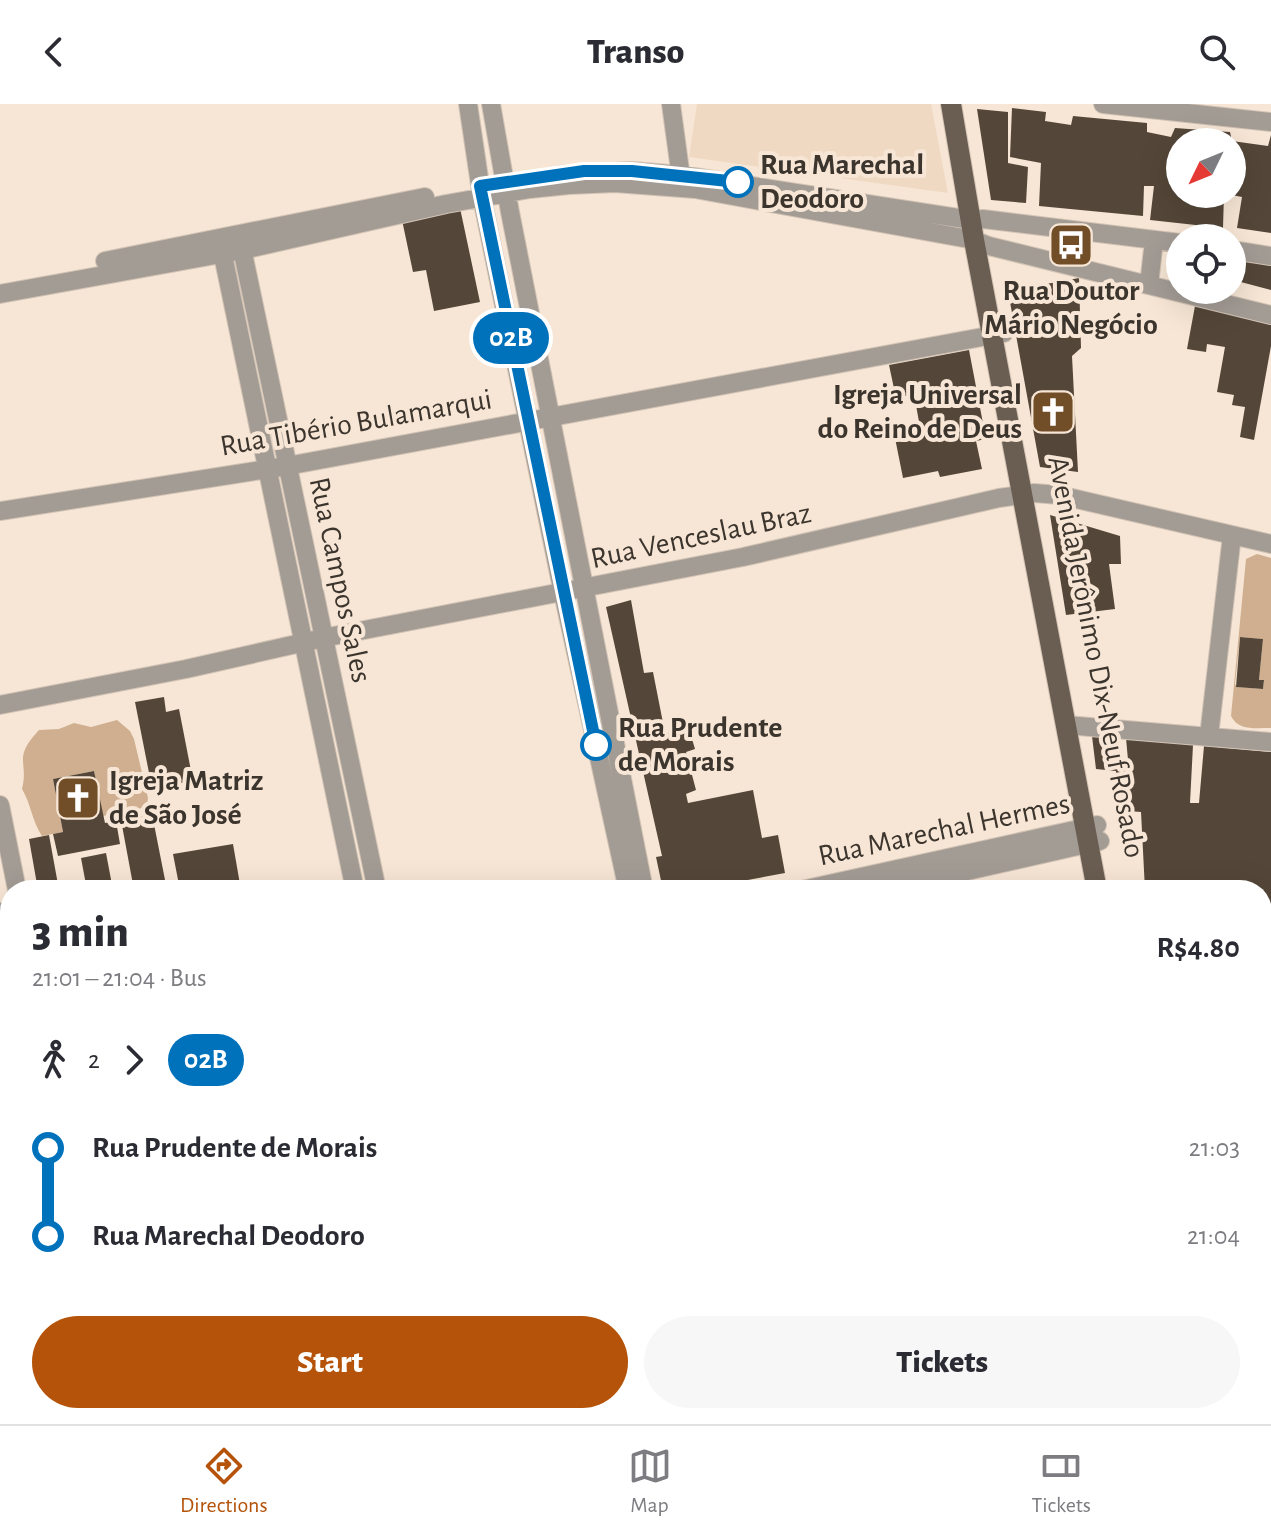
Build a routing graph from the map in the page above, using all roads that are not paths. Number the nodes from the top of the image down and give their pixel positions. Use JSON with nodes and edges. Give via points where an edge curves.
{"nodes":[{"id":1,"x":468,"y":104,"type":"edge"},
{"id":2,"x":491,"y":104,"type":"edge"},
{"id":3,"x":671,"y":104,"type":"edge"},
{"id":4,"x":951,"y":104,"type":"edge"},
{"id":5,"x":963,"y":104,"type":"edge"},
{"id":6,"x":1103,"y":104,"type":"edge"},
{"id":7,"x":1139,"y":106,"type":"edge"},
{"id":8,"x":1271,"y":122,"type":"edge"},
{"id":9,"x":681,"y":181,"type":"junction"},
{"id":10,"x":505,"y":187,"type":"junction"},
{"id":11,"x":481,"y":192,"type":"junction"},
{"id":12,"x":979,"y":231,"type":"junction"},
{"id":13,"x":1154,"y":240,"type":"junction"},
{"id":14,"x":1166,"y":241,"type":"edge"},
{"id":15,"x":241,"y":242,"type":"junction"},
{"id":16,"x":221,"y":245,"type":"junction"},
{"id":17,"x":1246,"y":255,"type":"edge"},
{"id":18,"x":1271,"y":256,"type":"edge"},
{"id":19,"x":0,"y":283,"type":"edge"},
{"id":20,"x":1149,"y":285,"type":"junction"},
{"id":21,"x":1166,"y":288,"type":"edge"},
{"id":22,"x":0,"y":294,"type":"edge"},
{"id":23,"x":1243,"y":304,"type":"edge"},
{"id":24,"x":1271,"y":315,"type":"edge"},
{"id":25,"x":998,"y":334,"type":"junction"},
{"id":26,"x":550,"y":416,"type":"junction"},
{"id":27,"x":528,"y":420,"type":"junction"},
{"id":28,"x":287,"y":466,"type":"junction"},
{"id":29,"x":266,"y":469,"type":"junction"},
{"id":30,"x":1028,"y":494,"type":"junction"},
{"id":31,"x":0,"y":511,"type":"edge"},
{"id":32,"x":1232,"y":535,"type":"junction"},
{"id":33,"x":1271,"y":544,"type":"edge"},
{"id":34,"x":584,"y":589,"type":"junction"},
{"id":35,"x":563,"y":593,"type":"junction"},
{"id":36,"x":323,"y":638,"type":"junction"},
{"id":37,"x":302,"y":643,"type":"junction"},
{"id":38,"x":0,"y":705,"type":"edge"},
{"id":39,"x":1072,"y":724,"type":"junction"},
{"id":40,"x":1209,"y":736,"type":"junction"},
{"id":41,"x":1271,"y":742,"type":"edge"},
{"id":42,"x":0,"y":805,"type":"edge"},
{"id":43,"x":1093,"y":834,"type":"junction"},
{"id":44,"x":15,"y":880,"type":"edge"},
{"id":45,"x":353,"y":880,"type":"edge"},
{"id":46,"x":375,"y":880,"type":"edge"},
{"id":47,"x":626,"y":880,"type":"edge"},
{"id":48,"x":642,"y":880,"type":"edge"},
{"id":49,"x":854,"y":880,"type":"edge"},
{"id":50,"x":920,"y":880,"type":"edge"},
{"id":51,"x":1096,"y":880,"type":"edge"},
{"id":52,"x":1106,"y":880,"type":"edge"}],
"edges":[{"from":1,"to":11,"type":"street"},
{"from":2,"to":10,"type":"street"},
{"from":3,"to":9,"type":"street"},
{"from":4,"to":12,"type":"main road","name":"Avenida Jerônimo Dix-Neuf Rosado"},
{"from":5,"to":12,"type":"main road","name":"Avenida Jerônimo Dix-Neuf Rosado"},
{"from":6,"to":7,"type":"street"},
{"from":7,"to":8,"type":"street"},
{"from":9,"to":10,"type":"street"},
{"from":9,"to":12,"type":"street"},
{"from":10,"to":11,"type":"street"},
{"from":10,"to":26,"type":"street"},
{"from":11,"to":15,"type":"street"},
{"from":11,"to":27,"type":"street"},
{"from":12,"to":13,"type":"street"},
{"from":12,"to":20,"type":"street"},
{"from":12,"to":25,"type":"main road","name":"Avenida Jerônimo Dix-Neuf Rosado"},
{"from":13,"to":14,"type":"street"},
{"from":13,"to":20,"type":"street"},
{"from":15,"to":16,"type":"street"},
{"from":15,"to":28,"type":"street","name":"Rua Campos Sales"},
{"from":16,"to":19,"type":"street"},
{"from":16,"to":22,"type":"street"},
{"from":16,"to":29,"type":"street","name":"Rua Campos Sales"},
{"from":17,"to":18,"type":"street"},
{"from":20,"to":21,"type":"street"},
{"from":23,"to":24,"type":"street"},
{"from":25,"to":26,"type":"street","name":"Rua Tibério Bulamarqui"},
{"from":25,"to":30,"type":"main road","name":"Avenida Jerônimo Dix-Neuf Rosado"},
{"from":26,"to":27,"type":"street","name":"Rua Tibério Bulamarqui"},
{"from":26,"to":34,"type":"street"},
{"from":27,"to":28,"type":"street","name":"Rua Tibério Bulamarqui"},
{"from":27,"to":35,"type":"street"},
{"from":28,"to":29,"type":"street","name":"Rua Tibério Bulamarqui"},
{"from":28,"to":36,"type":"street","name":"Rua Campos Sales"},
{"from":29,"to":31,"type":"street","name":"Rua Tibério Bulamarqui"},
{"from":29,"to":37,"type":"street","name":"Rua Campos Sales"},
{"from":30,"to":32,"type":"street","name":"Rua Venceslau Braz","via":[[1059,495]]},
{"from":30,"to":34,"type":"street","name":"Rua Venceslau Braz"},
{"from":30,"to":39,"type":"main road","name":"Avenida Jerônimo Dix-Neuf Rosado"},
{"from":32,"to":33,"type":"street","name":"Rua Venceslau Braz"},
{"from":32,"to":40,"type":"street"},
{"from":34,"to":35,"type":"street","name":"Rua Venceslau Braz"},
{"from":34,"to":48,"type":"street"},
{"from":35,"to":36,"type":"street","name":"Rua Venceslau Braz"},
{"from":35,"to":47,"type":"street"},
{"from":36,"to":37,"type":"street","name":"Rua Venceslau Braz"},
{"from":36,"to":46,"type":"street","name":"Rua Campos Sales"},
{"from":37,"to":38,"type":"street","name":"Rua Venceslau Braz"},
{"from":37,"to":45,"type":"street","name":"Rua Campos Sales"},
{"from":39,"to":40,"type":"street"},
{"from":39,"to":43,"type":"main road","name":"Avenida Jerônimo Dix-Neuf Rosado"},
{"from":40,"to":41,"type":"street"},
{"from":42,"to":44,"type":"street"},
{"from":43,"to":49,"type":"street","name":"Rua Marechal Hermes"},
{"from":43,"to":50,"type":"street","name":"Rua Marechal Hermes"},
{"from":43,"to":51,"type":"main road","name":"Avenida Jerônimo Dix-Neuf Rosado"},
{"from":43,"to":52,"type":"main road","name":"Avenida Jerônimo Dix-Neuf Rosado"}]}
